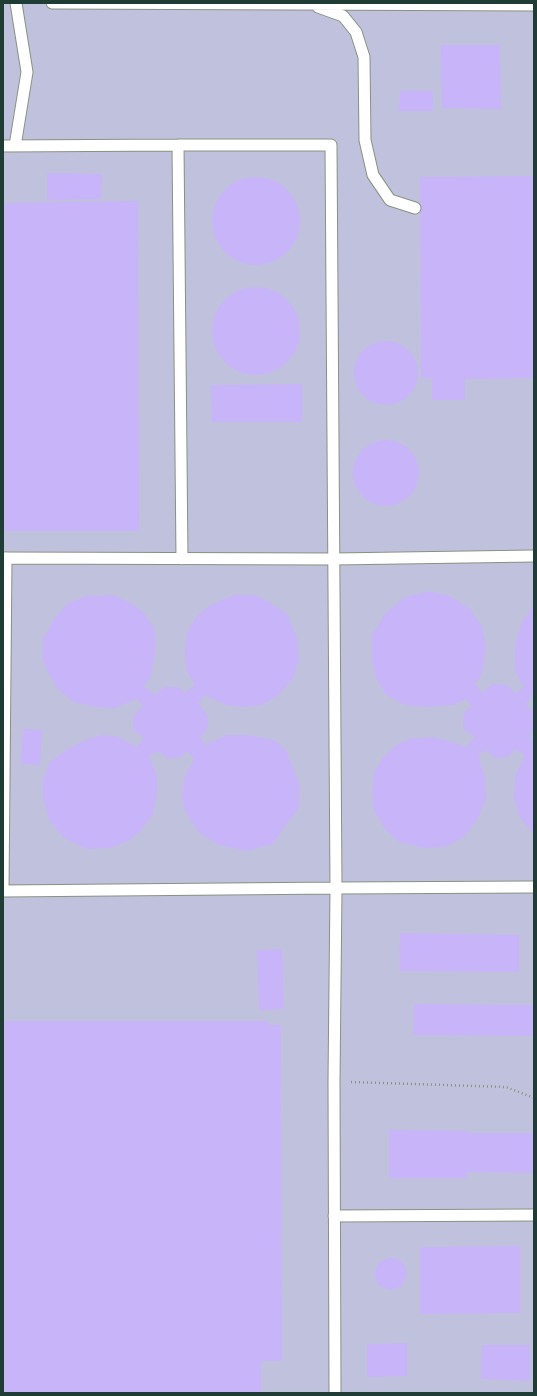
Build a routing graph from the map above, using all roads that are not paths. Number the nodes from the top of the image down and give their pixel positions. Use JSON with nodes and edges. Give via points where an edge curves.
{"nodes":[{"id":1,"x":16,"y":3,"type":"edge"},
{"id":2,"x":52,"y":3,"type":"edge"},
{"id":3,"x":310,"y":4,"type":"junction"},
{"id":4,"x":357,"y":4,"type":"edge"},
{"id":5,"x":534,"y":5,"type":"edge"},
{"id":6,"x":178,"y":145,"type":"junction"},
{"id":7,"x":3,"y":146,"type":"edge"},
{"id":8,"x":16,"y":146,"type":"junction"},
{"id":9,"x":415,"y":208,"type":"dead end"},
{"id":10,"x":534,"y":556,"type":"edge"},
{"id":11,"x":4,"y":558,"type":"edge"},
{"id":12,"x":182,"y":559,"type":"junction"},
{"id":13,"x":334,"y":559,"type":"junction"},
{"id":14,"x":534,"y":887,"type":"edge"},
{"id":15,"x":336,"y":888,"type":"junction"},
{"id":16,"x":3,"y":891,"type":"edge"},
{"id":17,"x":534,"y":1215,"type":"edge"},
{"id":18,"x":334,"y":1216,"type":"junction"},
{"id":19,"x":335,"y":1393,"type":"edge"}],
"edges":[{"from":1,"to":8,"type":"lane","via":[[27,72]]},
{"from":2,"to":3,"type":"lane"},
{"from":3,"to":4,"type":"lane"},
{"from":3,"to":9,"type":"lane","via":[[343,16],[356,32],[364,57],[365,140],[373,175],[390,200]]},
{"from":4,"to":5,"type":"lane"},
{"from":6,"to":8,"type":"lane"},
{"from":6,"to":12,"type":"lane"},
{"from":6,"to":13,"type":"lane","via":[[332,145]]},
{"from":7,"to":8,"type":"lane"},
{"from":10,"to":13,"type":"lane"},
{"from":11,"to":12,"type":"lane"},
{"from":11,"to":16,"type":"lane"},
{"from":12,"to":13,"type":"lane"},
{"from":13,"to":15,"type":"lane"},
{"from":14,"to":15,"type":"lane"},
{"from":15,"to":16,"type":"lane"},
{"from":15,"to":18,"type":"lane"},
{"from":17,"to":18,"type":"lane"},
{"from":18,"to":19,"type":"lane"}]}
